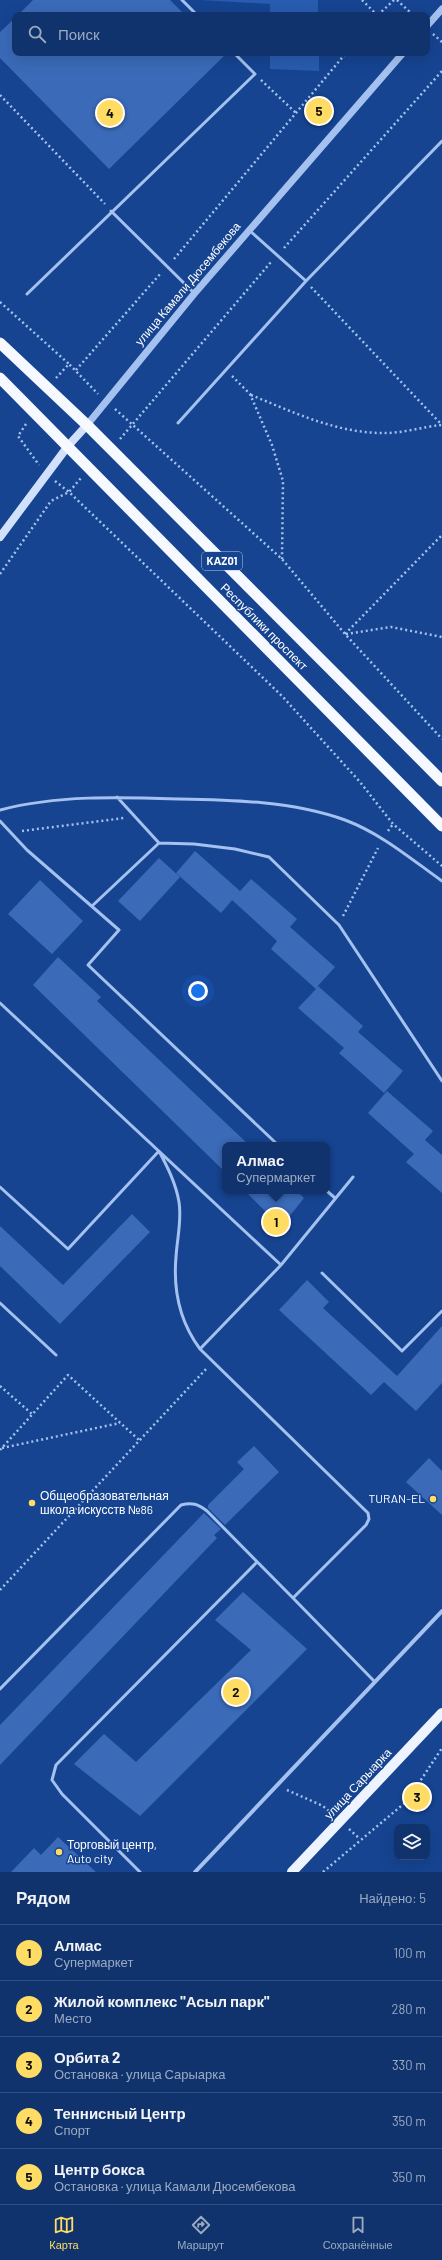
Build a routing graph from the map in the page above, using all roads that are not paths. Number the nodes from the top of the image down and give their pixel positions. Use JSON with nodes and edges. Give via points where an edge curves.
{"nodes":[{"id":1,"x":182,"y":0,"type":"edge"},
{"id":2,"x":442,"y":9,"type":"edge"},
{"id":3,"x":194,"y":12,"type":"edge"},
{"id":4,"x":430,"y":23,"type":"edge"},
{"id":5,"x":237,"y":56,"type":"edge"},
{"id":6,"x":400,"y":56,"type":"edge"},
{"id":7,"x":442,"y":141,"type":"edge"},
{"id":8,"x":111,"y":211,"type":"junction"},
{"id":9,"x":249,"y":230,"type":"junction"},
{"id":10,"x":306,"y":281,"type":"junction"},
{"id":11,"x":27,"y":294,"type":"dead end"},
{"id":12,"x":194,"y":294,"type":"junction"},
{"id":13,"x":0,"y":343,"type":"edge"},
{"id":14,"x":0,"y":378,"type":"edge"},
{"id":15,"x":178,"y":423,"type":"dead end"},
{"id":16,"x":86,"y":424,"type":"junction"},
{"id":17,"x":68,"y":446,"type":"junction"},
{"id":18,"x":0,"y":537,"type":"edge"},
{"id":19,"x":442,"y":781,"type":"edge"},
{"id":20,"x":117,"y":797,"type":"junction"},
{"id":21,"x":0,"y":810,"type":"edge"},
{"id":22,"x":0,"y":821,"type":"edge"},
{"id":23,"x":442,"y":826,"type":"edge"},
{"id":24,"x":159,"y":843,"type":"junction"},
{"id":25,"x":442,"y":881,"type":"edge"},
{"id":26,"x":92,"y":906,"type":"junction"},
{"id":27,"x":0,"y":1003,"type":"edge"},
{"id":28,"x":442,"y":1081,"type":"edge"},
{"id":29,"x":275,"y":1142,"type":"edge"},
{"id":30,"x":159,"y":1151,"type":"junction"},
{"id":31,"x":353,"y":1177,"type":"dead end"},
{"id":32,"x":0,"y":1187,"type":"edge"},
{"id":33,"x":330,"y":1194,"type":"edge"},
{"id":34,"x":335,"y":1198,"type":"junction"},
{"id":35,"x":281,"y":1265,"type":"junction"},
{"id":36,"x":322,"y":1273,"type":"dead end"},
{"id":37,"x":0,"y":1303,"type":"edge"},
{"id":38,"x":442,"y":1311,"type":"edge"},
{"id":39,"x":200,"y":1349,"type":"junction"},
{"id":40,"x":56,"y":1355,"type":"dead end"},
{"id":41,"x":257,"y":1562,"type":"junction"},
{"id":42,"x":293,"y":1598,"type":"junction"},
{"id":43,"x":442,"y":1610,"type":"edge"},
{"id":44,"x":374,"y":1681,"type":"junction"},
{"id":45,"x":0,"y":1689,"type":"edge"},
{"id":46,"x":442,"y":1713,"type":"edge"},
{"id":47,"x":140,"y":1872,"type":"edge"},
{"id":48,"x":195,"y":1872,"type":"edge"},
{"id":49,"x":292,"y":1872,"type":"edge"}],
"edges":[{"from":1,"to":3,"type":"lane"},
{"from":2,"to":4,"type":"street"},
{"from":5,"to":8,"type":"lane","via":[[254,74]]},
{"from":6,"to":9,"type":"street","name":"улица Камали Дюсембекова"},
{"from":7,"to":10,"type":"lane"},
{"from":8,"to":11,"type":"lane"},
{"from":8,"to":12,"type":"lane"},
{"from":9,"to":10,"type":"lane"},
{"from":9,"to":12,"type":"street","name":"улица Камали Дюсембекова"},
{"from":10,"to":15,"type":"lane"},
{"from":12,"to":16,"type":"street","name":"улица Камали Дюсембекова"},
{"from":13,"to":16,"type":"highway","name":"Республики проспект","number":"KАZ01"},
{"from":14,"to":17,"type":"highway","name":"Республики проспект","number":"KАZ01"},
{"from":16,"to":17,"type":"main road","name":"улица Камали Дюсембекова"},
{"from":16,"to":19,"type":"highway","name":"Республики проспект","number":"KАZ01"},
{"from":17,"to":18,"type":"main road","name":"улица Камали Дюсембекова"},
{"from":17,"to":23,"type":"highway","name":"Республики проспект","number":"KАZ01"},
{"from":20,"to":21,"type":"lane","via":[[46,802]]},
{"from":20,"to":24,"type":"lane"},
{"from":20,"to":25,"type":"lane","via":[[244,801],[297,809],[346,821],[383,838]]},
{"from":22,"to":26,"type":"lane","via":[[27,850]]},
{"from":24,"to":26,"type":"lane"},
{"from":24,"to":28,"type":"lane","via":[[235,848],[269,857],[339,925]]},
{"from":26,"to":29,"type":"lane","via":[[119,930],[88,965]]},
{"from":27,"to":30,"type":"lane"},
{"from":30,"to":32,"type":"lane","via":[[68,1249]]},
{"from":30,"to":35,"type":"lane"},
{"from":30,"to":39,"type":"lane","via":[[174,1181],[180,1204],[176,1257],[176,1288],[180,1315],[190,1336]]},
{"from":31,"to":34,"type":"lane"},
{"from":33,"to":34,"type":"lane"},
{"from":34,"to":35,"type":"lane"},
{"from":35,"to":39,"type":"lane"},
{"from":36,"to":38,"type":"lane","via":[[402,1351]]},
{"from":37,"to":40,"type":"lane"},
{"from":39,"to":42,"type":"lane","via":[[368,1513],[366,1526]]},
{"from":41,"to":42,"type":"lane"},
{"from":41,"to":45,"type":"lane","via":[[203,1508],[190,1503],[181,1505]]},
{"from":41,"to":47,"type":"lane","via":[[56,1765],[52,1780],[62,1794]]},
{"from":42,"to":44,"type":"lane"},
{"from":43,"to":44,"type":"street"},
{"from":44,"to":48,"type":"street"},
{"from":46,"to":49,"type":"main road","name":"улица Сарыарка"}]}
